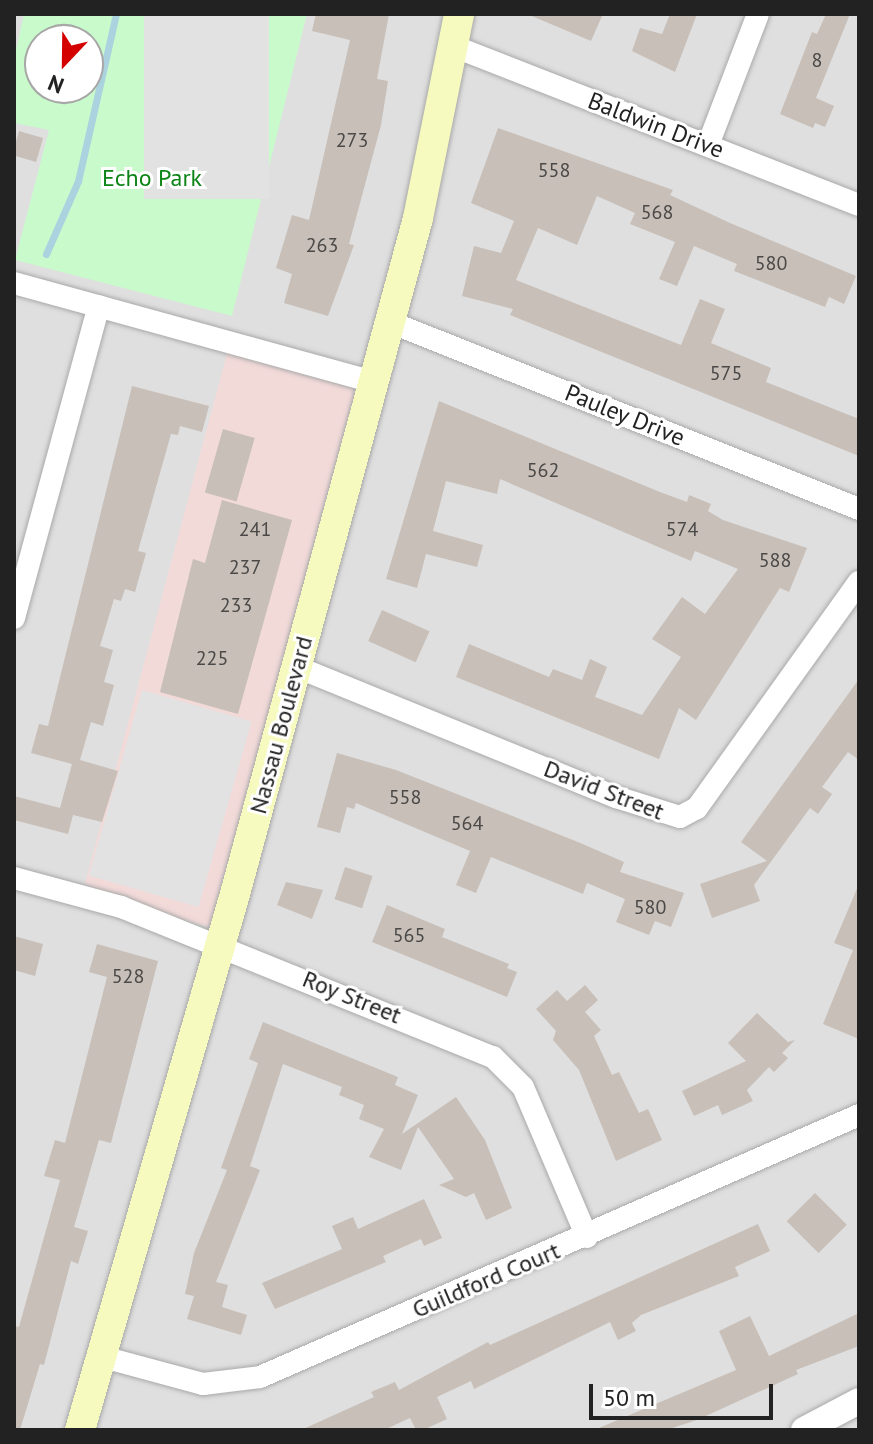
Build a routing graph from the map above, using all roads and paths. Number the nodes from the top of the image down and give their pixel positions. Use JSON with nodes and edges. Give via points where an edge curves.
{"nodes":[{"id":1,"x":459,"y":14,"type":"edge"},
{"id":2,"x":758,"y":14,"type":"edge"},
{"id":3,"x":453,"y":46,"type":"junction"},
{"id":4,"x":708,"y":145,"type":"junction"},
{"id":5,"x":859,"y":205,"type":"edge"},
{"id":6,"x":14,"y":283,"type":"edge"},
{"id":7,"x":99,"y":306,"type":"junction"},
{"id":8,"x":390,"y":322,"type":"junction"},
{"id":9,"x":373,"y":382,"type":"junction"},
{"id":10,"x":859,"y":509,"type":"edge"},
{"id":11,"x":859,"y":582,"type":"edge"},
{"id":12,"x":18,"y":588,"type":"edge"},
{"id":13,"x":14,"y":618,"type":"edge"},
{"id":14,"x":297,"y":667,"type":"junction"},
{"id":15,"x":14,"y":878,"type":"edge"},
{"id":16,"x":220,"y":945,"type":"junction"},
{"id":17,"x":859,"y":1115,"type":"edge"},
{"id":18,"x":587,"y":1237,"type":"junction"},
{"id":19,"x":103,"y":1357,"type":"junction"},
{"id":20,"x":859,"y":1401,"type":"edge"},
{"id":21,"x":80,"y":1430,"type":"edge"},
{"id":22,"x":804,"y":1430,"type":"edge"}],
"edges":[{"from":1,"to":3,"type":"main road","name":"Nassau Boulevard"},
{"from":2,"to":4,"type":"street"},
{"from":3,"to":4,"type":"street","name":"Baldwin Drive"},
{"from":3,"to":8,"type":"main road","name":"Nassau Boulevard","via":[[418,218]]},
{"from":4,"to":5,"type":"street","name":"Baldwin Drive"},
{"from":6,"to":7,"type":"street"},
{"from":7,"to":9,"type":"street"},
{"from":7,"to":12,"type":"street"},
{"from":8,"to":9,"type":"main road","name":"Nassau Boulevard"},
{"from":8,"to":10,"type":"street","name":"Pauley Drive"},
{"from":9,"to":14,"type":"main road","name":"Nassau Boulevard"},
{"from":11,"to":14,"type":"street","name":"David Street","via":[[697,808],[680,817],[616,797]]},
{"from":12,"to":13,"type":"street"},
{"from":14,"to":16,"type":"main road","name":"Nassau Boulevard"},
{"from":15,"to":16,"type":"street","name":"Roy Street","via":[[121,907]]},
{"from":16,"to":18,"type":"street","name":"Roy Street","via":[[493,1057],[523,1087]]},
{"from":16,"to":19,"type":"main road","name":"Nassau Boulevard"},
{"from":17,"to":18,"type":"street","name":"Guildford Court"},
{"from":18,"to":19,"type":"street","name":"Guildford Court","via":[[260,1377],[232,1384],[166,1377]]},
{"from":19,"to":21,"type":"main road","name":"Nassau Boulevard"},
{"from":20,"to":22,"type":"street"}]}
